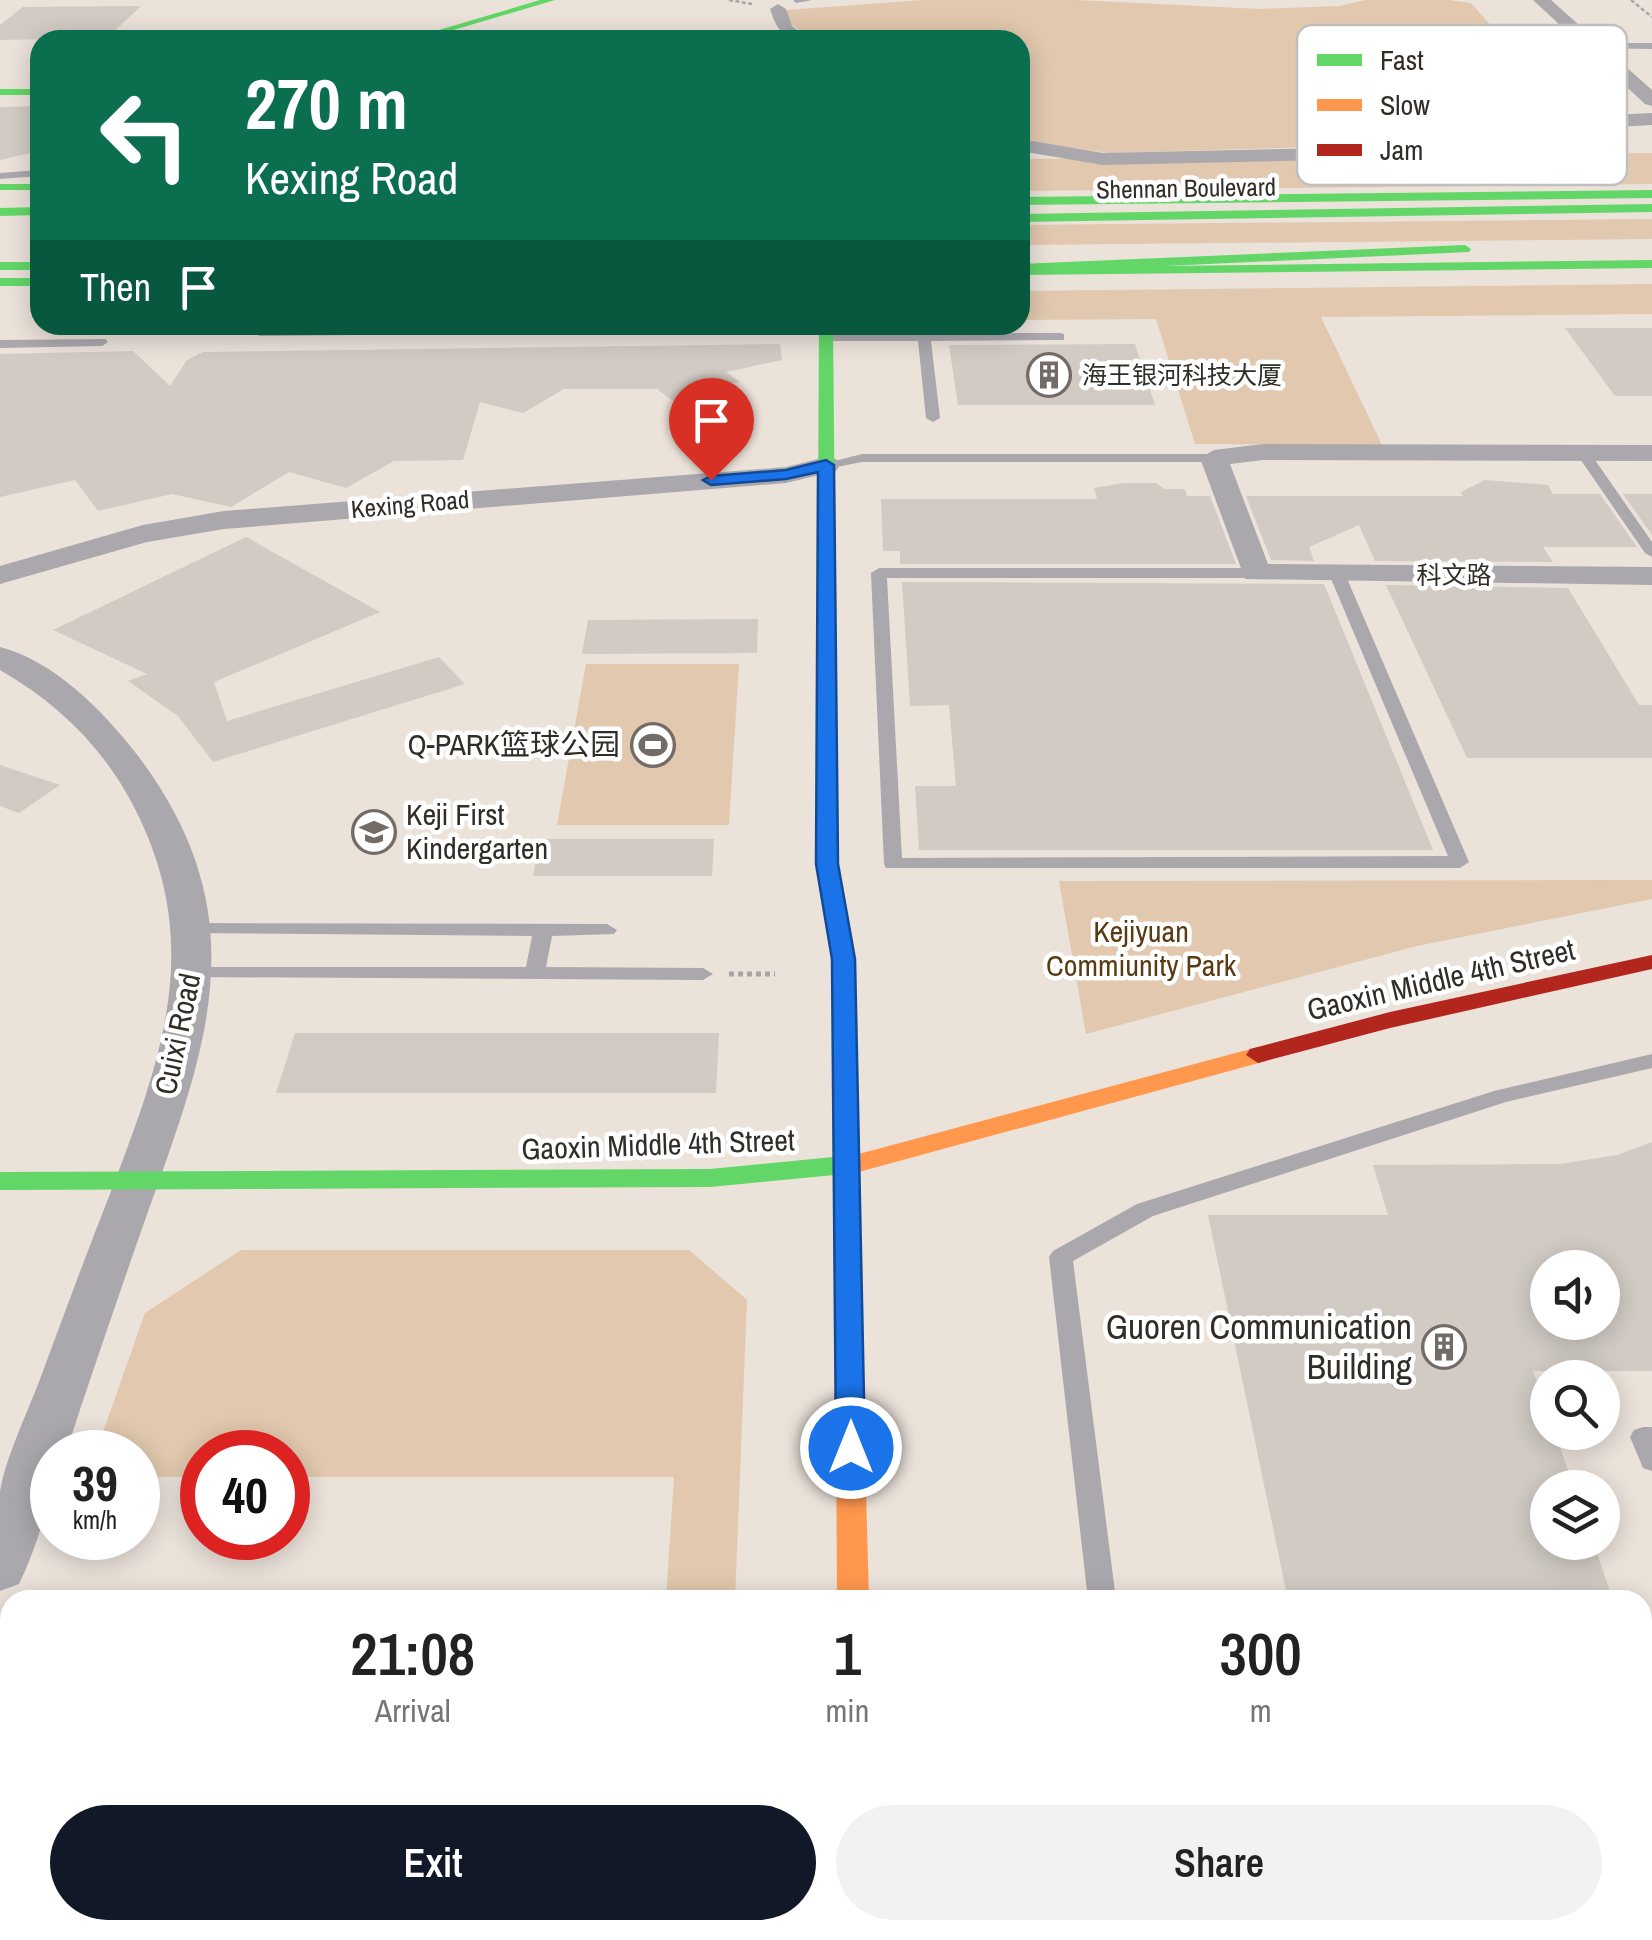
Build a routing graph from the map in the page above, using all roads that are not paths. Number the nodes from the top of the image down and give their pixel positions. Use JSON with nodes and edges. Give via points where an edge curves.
{"nodes":[{"id":1,"x":550,"y":0,"type":"edge"},
{"id":2,"x":808,"y":0,"type":"edge"},
{"id":3,"x":1541,"y":0,"type":"edge"},
{"id":4,"x":796,"y":1,"type":"edge"},
{"id":5,"x":778,"y":9,"type":"dead end"},
{"id":6,"x":1568,"y":25,"type":"edge"},
{"id":7,"x":445,"y":30,"type":"edge"},
{"id":8,"x":787,"y":30,"type":"edge"},
{"id":9,"x":1627,"y":78,"type":"edge"},
{"id":10,"x":0,"y":92,"type":"edge"},
{"id":11,"x":30,"y":92,"type":"edge"},
{"id":12,"x":1652,"y":100,"type":"edge"},
{"id":13,"x":1652,"y":119,"type":"edge"},
{"id":14,"x":1627,"y":120,"type":"edge"},
{"id":15,"x":1030,"y":148,"type":"edge"},
{"id":16,"x":1297,"y":155,"type":"edge"},
{"id":17,"x":30,"y":174,"type":"edge"},
{"id":18,"x":0,"y":176,"type":"edge"},
{"id":19,"x":0,"y":187,"type":"edge"},
{"id":20,"x":30,"y":187,"type":"edge"},
{"id":21,"x":1652,"y":194,"type":"edge"},
{"id":22,"x":1030,"y":202,"type":"edge"},
{"id":23,"x":1030,"y":202,"type":"edge"},
{"id":24,"x":1652,"y":208,"type":"edge"},
{"id":25,"x":30,"y":211,"type":"edge"},
{"id":26,"x":1432,"y":211,"type":"junction"},
{"id":27,"x":0,"y":212,"type":"edge"},
{"id":28,"x":1030,"y":218,"type":"edge"},
{"id":29,"x":30,"y":228,"type":"edge"},
{"id":30,"x":0,"y":229,"type":"edge"},
{"id":31,"x":1652,"y":246,"type":"edge"},
{"id":32,"x":1465,"y":249,"type":"junction"},
{"id":33,"x":1030,"y":252,"type":"edge"},
{"id":34,"x":1652,"y":264,"type":"edge"},
{"id":35,"x":0,"y":266,"type":"edge"},
{"id":36,"x":30,"y":266,"type":"edge"},
{"id":37,"x":1030,"y":270,"type":"edge"},
{"id":38,"x":1030,"y":270,"type":"edge"},
{"id":39,"x":0,"y":282,"type":"edge"},
{"id":40,"x":30,"y":282,"type":"edge"},
{"id":41,"x":826,"y":335,"type":"edge"},
{"id":42,"x":900,"y":335,"type":"edge"},
{"id":43,"x":924,"y":337,"type":"junction"},
{"id":44,"x":1060,"y":337,"type":"dead end"},
{"id":45,"x":102,"y":342,"type":"dead end"},
{"id":46,"x":0,"y":344,"type":"edge"},
{"id":47,"x":933,"y":418,"type":"dead end"},
{"id":48,"x":1584,"y":453,"type":"junction"},
{"id":49,"x":1652,"y":454,"type":"edge"},
{"id":50,"x":1214,"y":458,"type":"junction"},
{"id":51,"x":826,"y":465,"type":"junction"},
{"id":52,"x":1652,"y":553,"type":"edge"},
{"id":53,"x":1256,"y":573,"type":"junction"},
{"id":54,"x":1338,"y":574,"type":"junction"},
{"id":55,"x":0,"y":575,"type":"edge"},
{"id":56,"x":1652,"y":576,"type":"edge"},
{"id":57,"x":0,"y":657,"type":"edge"},
{"id":58,"x":191,"y":928,"type":"junction"},
{"id":59,"x":543,"y":929,"type":"junction"},
{"id":60,"x":607,"y":930,"type":"dead end"},
{"id":61,"x":1652,"y":962,"type":"edge"},
{"id":62,"x":192,"y":971,"type":"junction"},
{"id":63,"x":535,"y":972,"type":"junction"},
{"id":64,"x":703,"y":974,"type":"road end"},
{"id":65,"x":1652,"y":1061,"type":"edge"},
{"id":66,"x":848,"y":1166,"type":"junction"},
{"id":67,"x":137,"y":1180,"type":"junction"},
{"id":68,"x":0,"y":1181,"type":"edge"},
{"id":69,"x":1652,"y":1437,"type":"edge"},
{"id":70,"x":1652,"y":1460,"type":"edge"},
{"id":71,"x":0,"y":1568,"type":"edge"},
{"id":72,"x":853,"y":1590,"type":"edge"},
{"id":73,"x":1101,"y":1590,"type":"edge"}],
"edges":[{"from":1,"to":7,"type":"main road"},
{"from":2,"to":4,"type":"lane"},
{"from":3,"to":6,"type":"street"},
{"from":5,"to":8,"type":"street"},
{"from":9,"to":12,"type":"street"},
{"from":10,"to":11,"type":"main road"},
{"from":13,"to":14,"type":"street"},
{"from":15,"to":16,"type":"street","via":[[1102,159]]},
{"from":17,"to":18,"type":"lane"},
{"from":19,"to":20,"type":"main road"},
{"from":21,"to":22,"type":"main road"},
{"from":23,"to":26,"type":"main road"},
{"from":24,"to":26,"type":"main road","name":"Shennan Boulevard"},
{"from":25,"to":27,"type":"main road"},
{"from":26,"to":28,"type":"main road","name":"Shennan Boulevard"},
{"from":29,"to":30,"type":"main road"},
{"from":31,"to":32,"type":"main road"},
{"from":32,"to":33,"type":"main road"},
{"from":32,"to":37,"type":"main road"},
{"from":34,"to":38,"type":"main road"},
{"from":35,"to":36,"type":"main road"},
{"from":39,"to":40,"type":"main road"},
{"from":41,"to":51,"type":"main road"},
{"from":42,"to":43,"type":"lane"},
{"from":43,"to":44,"type":"lane"},
{"from":43,"to":47,"type":"lane"},
{"from":45,"to":46,"type":"lane"},
{"from":48,"to":49,"type":"street"},
{"from":48,"to":50,"type":"street","via":[[1262,452]]},
{"from":48,"to":52,"type":"lane"},
{"from":50,"to":51,"type":"lane","via":[[862,458]]},
{"from":50,"to":53,"type":"street"},
{"from":51,"to":55,"type":"street","name":"Kexing Road","via":[[786,475],[224,520],[143,534]]},
{"from":51,"to":66,"type":"main road","via":[[827,864],[844,959]]},
{"from":53,"to":54,"type":"street","name":"科文路"},
{"from":53,"to":54,"type":"lane","via":[[879,573],[893,864],[1460,862]]},
{"from":54,"to":56,"type":"street","name":"科文路"},
{"from":57,"to":58,"type":"street","name":"Cuixi Road","via":[[53,688],[87,718],[145,792],[172,854]]},
{"from":58,"to":59,"type":"lane"},
{"from":58,"to":62,"type":"street","name":"Cuixi Road"},
{"from":59,"to":60,"type":"lane"},
{"from":59,"to":63,"type":"lane"},
{"from":61,"to":66,"type":"main road","name":"Gaoxin Middle 4th Street","via":[[1390,1020]]},
{"from":62,"to":63,"type":"lane"},
{"from":62,"to":67,"type":"street","name":"Cuixi Road","via":[[173,1075]]},
{"from":63,"to":64,"type":"lane"},
{"from":65,"to":73,"type":"lane","via":[[1502,1096],[1145,1210],[1062,1257]]},
{"from":66,"to":67,"type":"main road","name":"Gaoxin Middle 4th Street","via":[[710,1178]]},
{"from":66,"to":72,"type":"main road"},
{"from":67,"to":68,"type":"main road","name":"Gaoxin Middle 4th Street"},
{"from":67,"to":71,"type":"street","name":"Cuixi Road"},
{"from":69,"to":70,"type":"lane","via":[[1643,1437]]}]}
